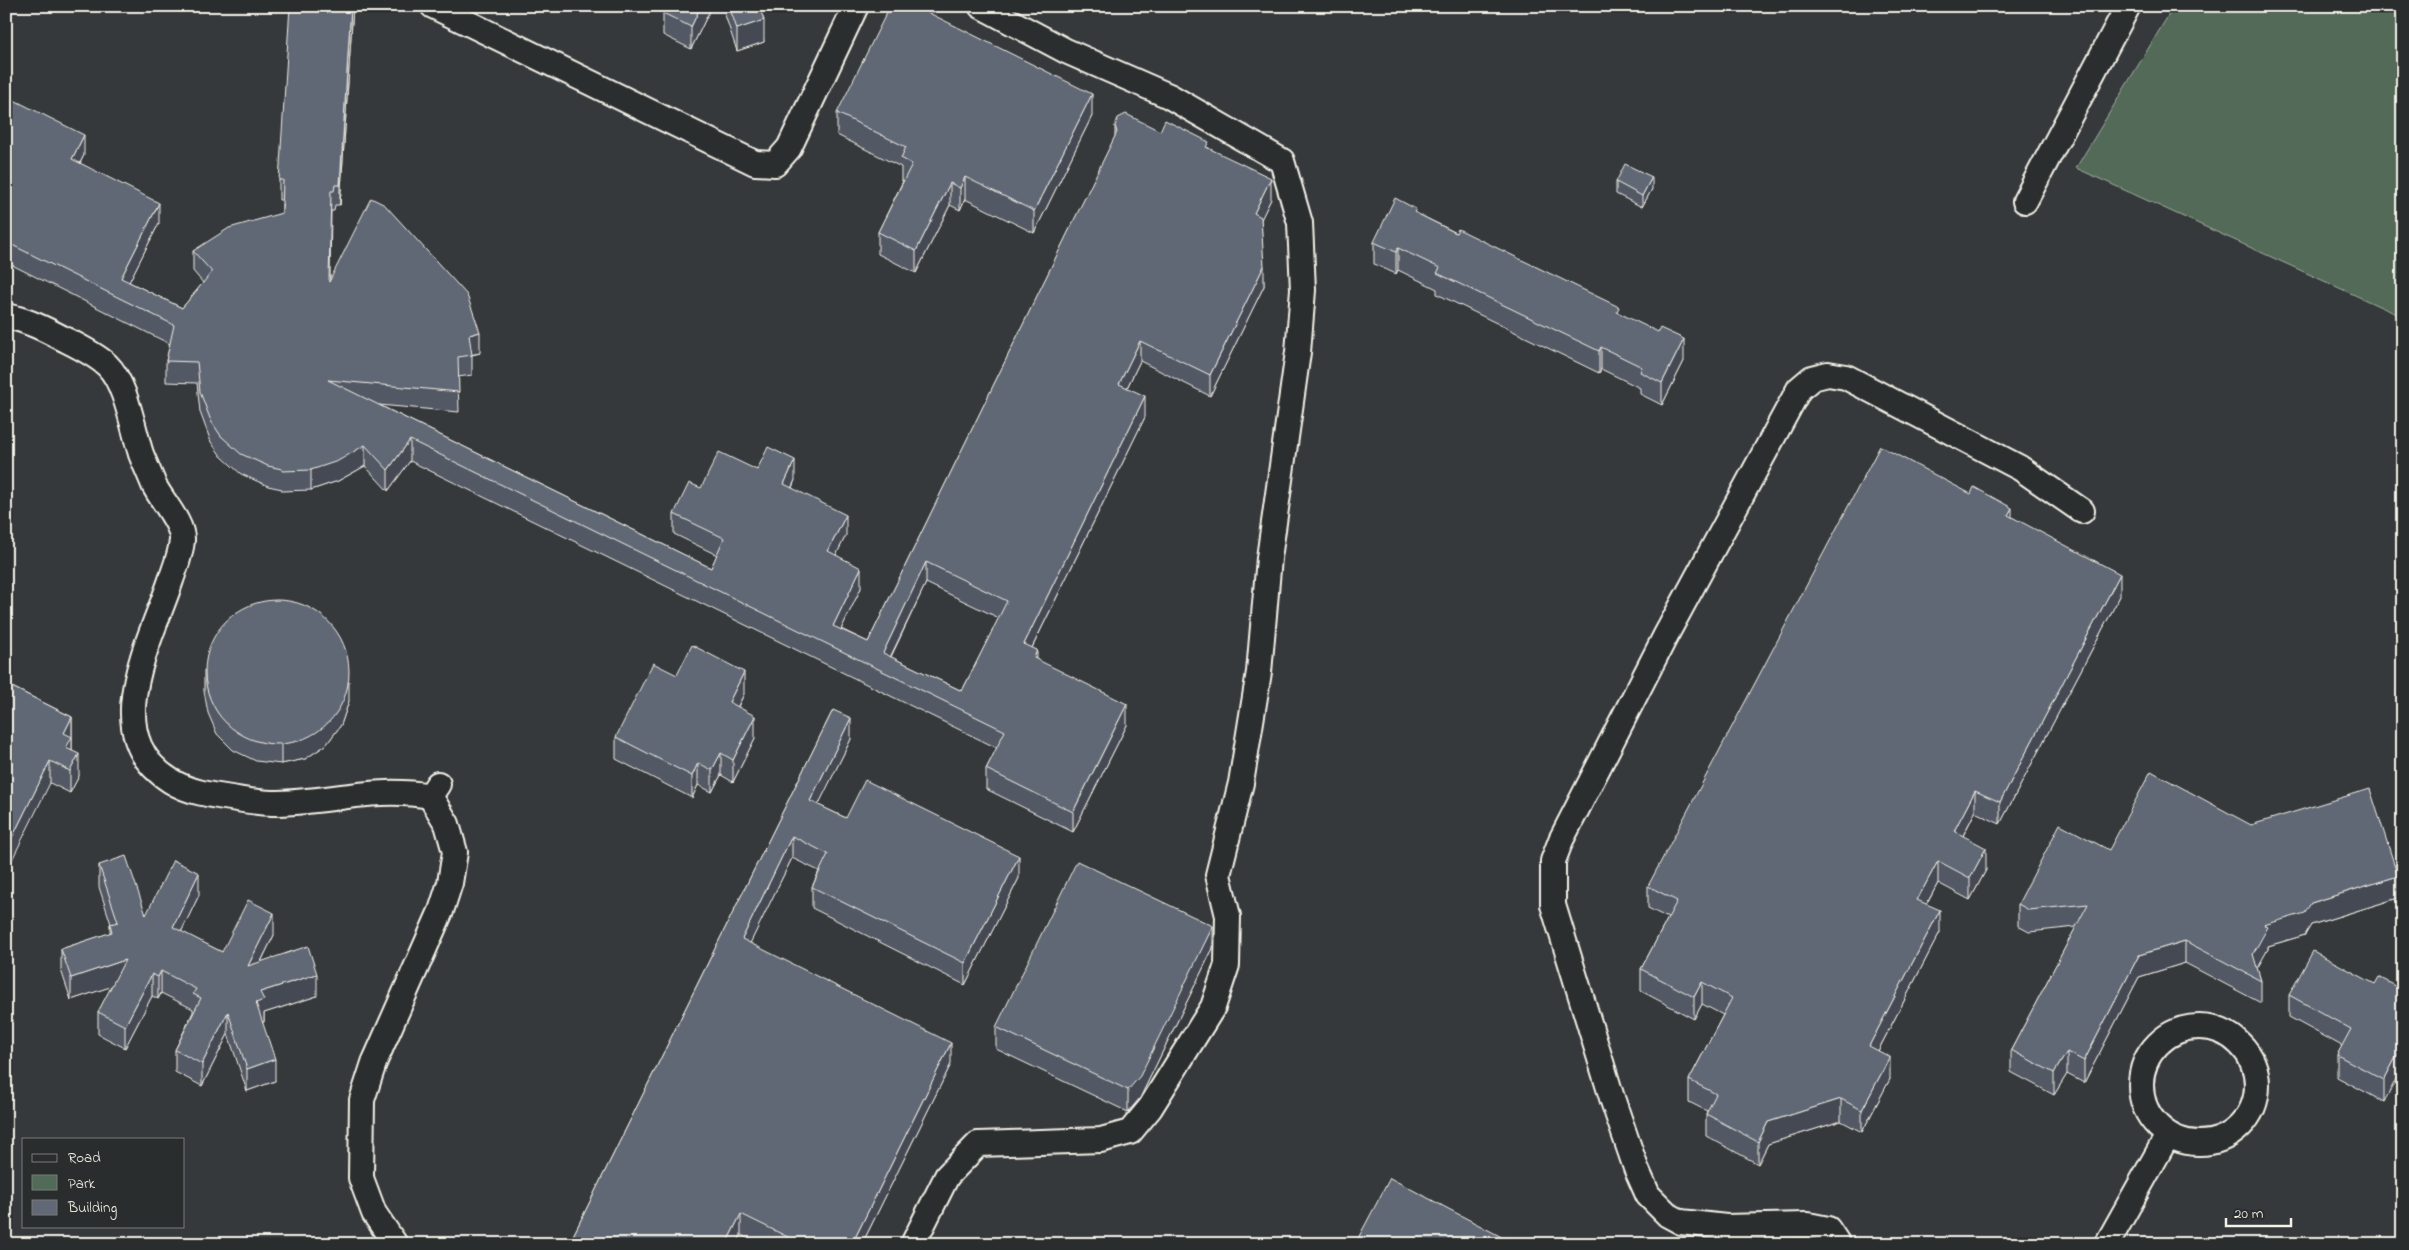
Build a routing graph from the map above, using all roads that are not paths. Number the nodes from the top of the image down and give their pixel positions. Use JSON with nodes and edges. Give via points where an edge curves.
{"nodes":[{"id":1,"x":432,"y":6,"type":"edge"},
{"id":2,"x":856,"y":6,"type":"edge"},
{"id":3,"x":981,"y":6,"type":"edge"},
{"id":4,"x":2128,"y":6,"type":"edge"},
{"id":5,"x":2025,"y":201,"type":"dead end"},
{"id":6,"x":6,"y":316,"type":"edge"},
{"id":7,"x":2082,"y":511,"type":"dead end"},
{"id":8,"x":2168,"y":1135,"type":"junction"},
{"id":9,"x":395,"y":1244,"type":"edge"},
{"id":10,"x":913,"y":1244,"type":"edge"},
{"id":11,"x":1838,"y":1244,"type":"edge"},
{"id":12,"x":2107,"y":1244,"type":"edge"}],
"edges":[{"from":1,"to":2,"type":"lane","via":[[755,163],[775,164],[789,148]]},
{"from":3,"to":10,"type":"lane","via":[[1066,51],[1169,96],[1282,161],[1300,222],[1303,290],[1298,352],[1269,558],[1259,672],[1241,783],[1218,875],[1228,916],[1227,965],[1213,1007],[1150,1108],[1130,1132],[1102,1140],[978,1144],[947,1176]]},
{"from":4,"to":5,"type":"lane"},
{"from":6,"to":9,"type":"lane","via":[[24,319],[81,348],[108,366],[124,394],[156,488],[182,539],[134,695],[132,718],[137,745],[153,768],[194,792],[271,803],[366,792],[434,790],[455,852],[450,882],[362,1100],[361,1178],[374,1213]]},
{"from":7,"to":11,"type":"lane","via":[[2020,468],[1846,377],[1828,374],[1812,378],[1799,389],[1768,444],[1662,644],[1553,861],[1553,905],[1612,1098],[1648,1195],[1668,1215],[1681,1222],[1726,1227],[1808,1225],[1828,1229]]},
{"from":8,"to":8,"type":"lane","via":[[2186,1143],[2207,1144],[2226,1137],[2242,1125],[2253,1108],[2257,1088],[2255,1068],[2245,1050],[2232,1037],[2215,1029],[2197,1027],[2178,1031],[2162,1040],[2150,1054],[2142,1070],[2140,1089],[2144,1107],[2154,1123]]},
{"from":8,"to":12,"type":"lane"}]}
